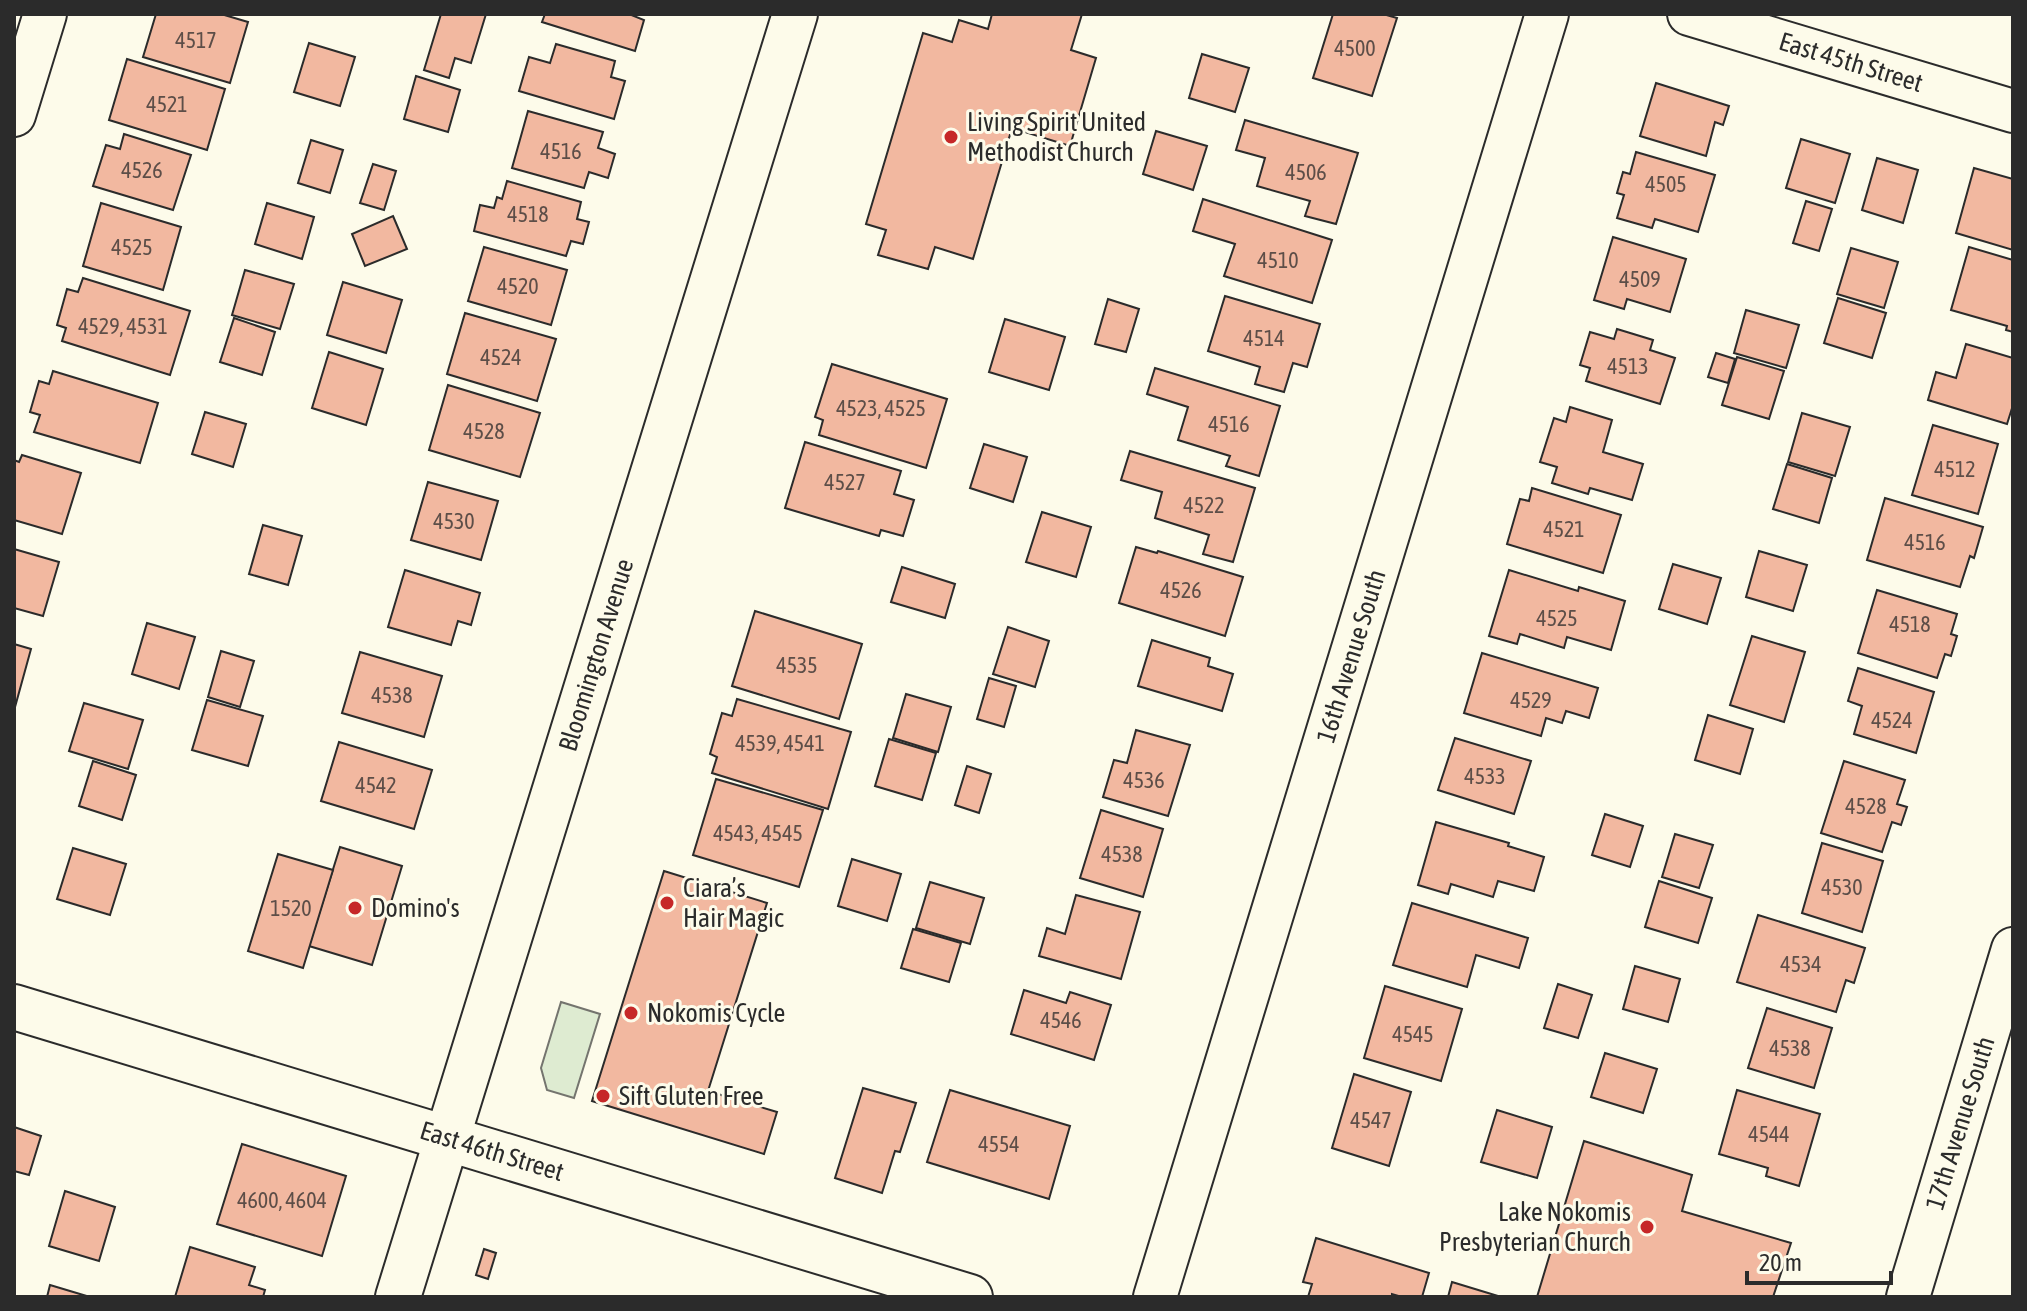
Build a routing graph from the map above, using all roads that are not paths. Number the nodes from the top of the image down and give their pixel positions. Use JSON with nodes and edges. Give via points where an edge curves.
{"nodes":[{"id":1,"x":45,"y":14,"type":"edge"},
{"id":2,"x":795,"y":14,"type":"edge"},
{"id":3,"x":1547,"y":14,"type":"edge"},
{"id":4,"x":1689,"y":14,"type":"edge"},
{"id":5,"x":2013,"y":111,"type":"edge"},
{"id":6,"x":14,"y":115,"type":"edge"},
{"id":7,"x":2013,"y":949,"type":"edge"},
{"id":8,"x":14,"y":1007,"type":"edge"},
{"id":9,"x":447,"y":1137,"type":"junction"},
{"id":10,"x":398,"y":1297,"type":"edge"},
{"id":11,"x":970,"y":1297,"type":"edge"},
{"id":12,"x":1155,"y":1297,"type":"edge"},
{"id":13,"x":1908,"y":1297,"type":"edge"}],
"edges":[{"from":1,"to":6,"type":"street"},
{"from":2,"to":9,"type":"street","name":"Bloomington Avenue"},
{"from":3,"to":12,"type":"street","name":"16th Avenue South"},
{"from":4,"to":5,"type":"street","name":"East 45th Street"},
{"from":7,"to":13,"type":"street","name":"17th Avenue South"},
{"from":8,"to":9,"type":"street","name":"East 46th Street"},
{"from":9,"to":10,"type":"street","name":"Bloomington Avenue"},
{"from":9,"to":11,"type":"street","name":"East 46th Street"}]}
